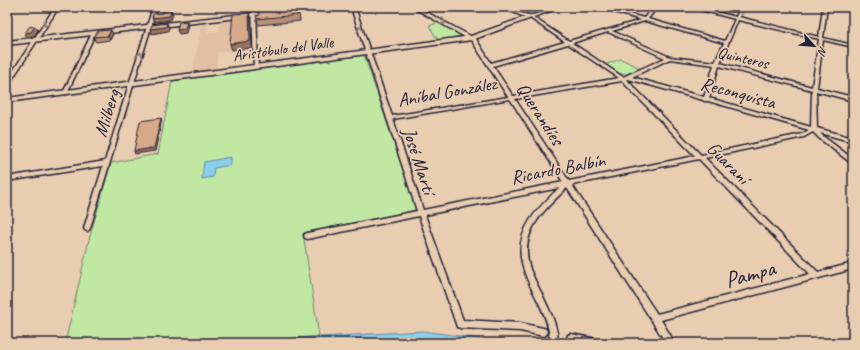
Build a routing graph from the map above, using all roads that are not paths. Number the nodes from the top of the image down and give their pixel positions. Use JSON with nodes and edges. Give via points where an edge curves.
{"nodes":[{"id":1,"x":57,"y":7,"type":"edge"},
{"id":2,"x":155,"y":7,"type":"edge"},
{"id":3,"x":254,"y":7,"type":"edge"},
{"id":4,"x":315,"y":7,"type":"edge"},
{"id":5,"x":353,"y":7,"type":"edge"},
{"id":6,"x":414,"y":7,"type":"edge"},
{"id":7,"x":503,"y":7,"type":"edge"},
{"id":8,"x":558,"y":7,"type":"edge"},
{"id":9,"x":599,"y":7,"type":"edge"},
{"id":10,"x":656,"y":7,"type":"edge"},
{"id":11,"x":691,"y":7,"type":"edge"},
{"id":12,"x":742,"y":7,"type":"edge"},
{"id":13,"x":825,"y":7,"type":"edge"},
{"id":14,"x":846,"y":7,"type":"edge"},
{"id":15,"x":853,"y":8,"type":"edge"},
{"id":16,"x":254,"y":15,"type":"junction"},
{"id":17,"x":530,"y":17,"type":"junction"},
{"id":18,"x":738,"y":18,"type":"junction"},
{"id":19,"x":645,"y":20,"type":"junction"},
{"id":20,"x":149,"y":27,"type":"junction"},
{"id":21,"x":609,"y":31,"type":"junction"},
{"id":22,"x":93,"y":34,"type":"junction"},
{"id":23,"x":472,"y":38,"type":"junction"},
{"id":24,"x":821,"y":38,"type":"junction"},
{"id":25,"x":36,"y":40,"type":"junction"},
{"id":26,"x":571,"y":42,"type":"junction"},
{"id":27,"x":727,"y":42,"type":"junction"},
{"id":28,"x":7,"y":44,"type":"edge"},
{"id":29,"x":853,"y":46,"type":"edge"},
{"id":30,"x":367,"y":52,"type":"junction"},
{"id":31,"x":669,"y":58,"type":"junction"},
{"id":32,"x":717,"y":64,"type":"junction"},
{"id":33,"x":490,"y":65,"type":"junction"},
{"id":34,"x":256,"y":67,"type":"junction"},
{"id":35,"x":625,"y":78,"type":"junction"},
{"id":36,"x":7,"y":84,"type":"edge"},
{"id":37,"x":131,"y":84,"type":"junction"},
{"id":38,"x":814,"y":89,"type":"junction"},
{"id":39,"x":65,"y":92,"type":"junction"},
{"id":40,"x":510,"y":97,"type":"junction"},
{"id":41,"x":853,"y":99,"type":"edge"},
{"id":42,"x":7,"y":100,"type":"edge"},
{"id":43,"x":706,"y":100,"type":"junction"},
{"id":44,"x":389,"y":118,"type":"junction"},
{"id":45,"x":814,"y":129,"type":"junction"},
{"id":46,"x":853,"y":140,"type":"edge"},
{"id":47,"x":701,"y":157,"type":"junction"},
{"id":48,"x":853,"y":162,"type":"edge"},
{"id":49,"x":107,"y":163,"type":"junction"},
{"id":50,"x":7,"y":179,"type":"edge"},
{"id":51,"x":568,"y":183,"type":"junction"},
{"id":52,"x":421,"y":213,"type":"junction"},
{"id":53,"x":87,"y":228,"type":"dead end"},
{"id":54,"x":307,"y":236,"type":"dead end"},
{"id":55,"x":853,"y":266,"type":"edge"},
{"id":56,"x":818,"y":276,"type":"junction"},
{"id":57,"x":656,"y":318,"type":"junction"},
{"id":58,"x":543,"y":332,"type":"dead end"},
{"id":59,"x":571,"y":338,"type":"dead end"},
{"id":60,"x":554,"y":341,"type":"edge"},
{"id":61,"x":597,"y":343,"type":"edge"},
{"id":62,"x":671,"y":343,"type":"edge"}],
"edges":[{"from":1,"to":25,"type":"street","one_way":true},
{"from":2,"to":20,"type":"street","name":"Milberg"},
{"from":3,"to":16,"type":"street"},
{"from":4,"to":16,"type":"street"},
{"from":30,"to":5,"type":"street","name":"José Martí","one_way":true},
{"from":6,"to":23,"type":"street","name":"Querandíes","one_way":true},
{"from":7,"to":17,"type":"street"},
{"from":8,"to":17,"type":"street","name":"Aristóbulo del Valle"},
{"from":9,"to":19,"type":"street"},
{"from":10,"to":19,"type":"street"},
{"from":11,"to":18,"type":"street"},
{"from":12,"to":18,"type":"street"},
{"from":13,"to":24,"type":"street"},
{"from":14,"to":15,"type":"street"},
{"from":16,"to":20,"type":"street"},
{"from":16,"to":34,"type":"street"},
{"from":17,"to":23,"type":"street","name":"Aristóbulo del Valle"},
{"from":17,"to":26,"type":"street","name":"Guaraní"},
{"from":18,"to":24,"type":"street"},
{"from":18,"to":27,"type":"street"},
{"from":19,"to":21,"type":"street"},
{"from":19,"to":27,"type":"street"},
{"from":20,"to":22,"type":"street"},
{"from":37,"to":20,"type":"street","name":"Milberg","one_way":true},
{"from":21,"to":26,"type":"street"},
{"from":21,"to":31,"type":"street"},
{"from":22,"to":25,"type":"street"},
{"from":22,"to":39,"type":"street"},
{"from":23,"to":30,"type":"street","name":"Aristóbulo del Valle"},
{"from":23,"to":33,"type":"street","name":"Querandíes"},
{"from":24,"to":29,"type":"street"},
{"from":24,"to":38,"type":"street"},
{"from":25,"to":28,"type":"street"},
{"from":25,"to":36,"type":"street"},
{"from":26,"to":33,"type":"street"},
{"from":26,"to":35,"type":"street","name":"Guaraní"},
{"from":27,"to":32,"type":"street"},
{"from":30,"to":34,"type":"street","name":"Aristóbulo del Valle"},
{"from":30,"to":44,"type":"street","name":"José Martí"},
{"from":31,"to":32,"type":"street","name":"Quinteros"},
{"from":31,"to":35,"type":"street"},
{"from":32,"to":38,"type":"street","name":"Quinteros"},
{"from":32,"to":43,"type":"street"},
{"from":33,"to":40,"type":"street","name":"Querandíes"},
{"from":34,"to":37,"type":"street","name":"Aristóbulo del Valle"},
{"from":35,"to":40,"type":"street","name":"Aníbal González"},
{"from":35,"to":43,"type":"street","name":"Reconquista"},
{"from":35,"to":47,"type":"street","name":"Guaraní"},
{"from":37,"to":39,"type":"street","name":"Aristóbulo del Valle"},
{"from":37,"to":49,"type":"street","name":"Milberg"},
{"from":38,"to":41,"type":"street","name":"Quinteros"},
{"from":38,"to":45,"type":"street"},
{"from":39,"to":42,"type":"street","name":"Aristóbulo del Valle"},
{"from":40,"to":44,"type":"street","name":"Aníbal González"},
{"from":40,"to":51,"type":"street","name":"Querandíes"},
{"from":43,"to":45,"type":"street","name":"Reconquista"},
{"from":44,"to":52,"type":"street","name":"José Martí"},
{"from":45,"to":46,"type":"street","name":"Reconquista"},
{"from":45,"to":47,"type":"street","name":"Ricardo Balbín","via":[[804,135]]},
{"from":45,"to":48,"type":"street"},
{"from":47,"to":51,"type":"street","name":"Ricardo Balbín"},
{"from":47,"to":56,"type":"street","name":"Guaraní"},
{"from":49,"to":50,"type":"street"},
{"from":49,"to":53,"type":"street","name":"Milberg"},
{"from":51,"to":52,"type":"street","name":"Ricardo Balbín"},
{"from":51,"to":57,"type":"street","name":"Querandíes"},
{"from":51,"to":60,"type":"street","via":[[534,217],[524,245],[524,257],[531,280],[554,329]]},
{"from":52,"to":54,"type":"street","name":"Ricardo Balbín"},
{"from":52,"to":58,"type":"street","name":"José Martí","via":[[460,324],[520,327]]},
{"from":55,"to":56,"type":"street","name":"Pampa"},
{"from":56,"to":57,"type":"street","name":"Pampa"},
{"from":57,"to":62,"type":"street","name":"Querandíes"},
{"from":59,"to":61,"type":"street"}]}
